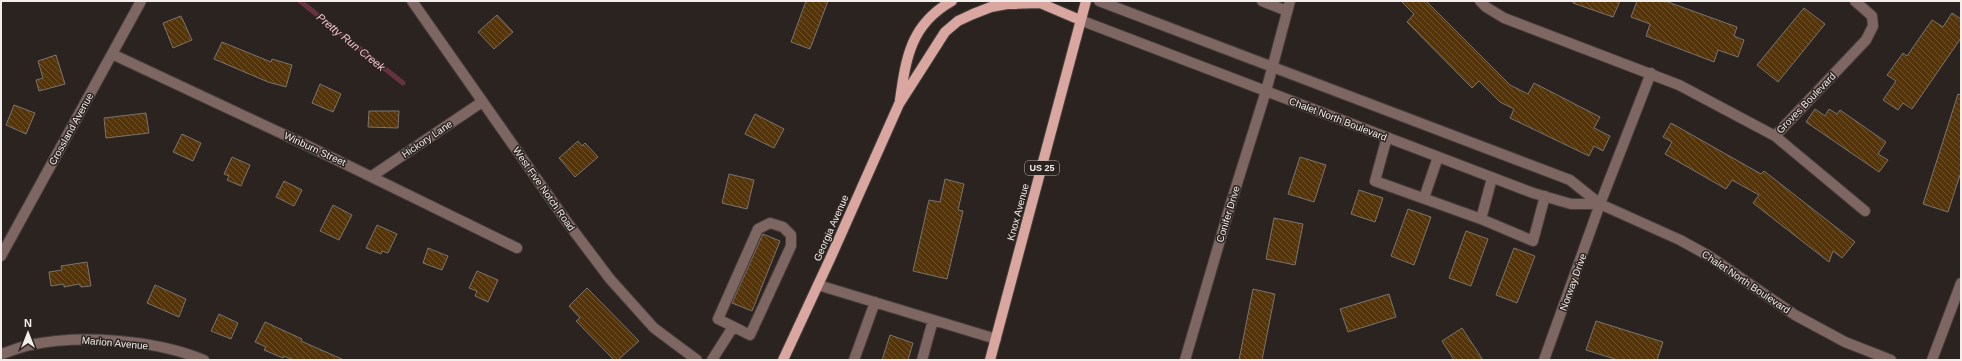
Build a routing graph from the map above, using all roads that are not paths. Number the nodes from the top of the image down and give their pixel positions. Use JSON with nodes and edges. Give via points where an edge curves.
{"nodes":[{"id":1,"x":140,"y":1,"type":"edge"},
{"id":2,"x":412,"y":1,"type":"edge"},
{"id":3,"x":952,"y":1,"type":"edge"},
{"id":4,"x":1086,"y":1,"type":"edge"},
{"id":5,"x":1099,"y":1,"type":"edge"},
{"id":6,"x":1262,"y":1,"type":"edge"},
{"id":7,"x":1480,"y":1,"type":"edge"},
{"id":8,"x":1855,"y":1,"type":"edge"},
{"id":9,"x":1288,"y":6,"type":"edge"},
{"id":10,"x":1080,"y":20,"type":"junction"},
{"id":11,"x":112,"y":54,"type":"junction"},
{"id":12,"x":1272,"y":68,"type":"junction"},
{"id":13,"x":1651,"y":73,"type":"junction"},
{"id":14,"x":1266,"y":91,"type":"junction"},
{"id":15,"x":482,"y":102,"type":"junction"},
{"id":16,"x":899,"y":104,"type":"junction"},
{"id":17,"x":1775,"y":136,"type":"junction"},
{"id":18,"x":1387,"y":137,"type":"junction"},
{"id":19,"x":1438,"y":157,"type":"junction"},
{"id":20,"x":372,"y":176,"type":"junction"},
{"id":21,"x":1492,"y":178,"type":"junction"},
{"id":22,"x":1545,"y":196,"type":"junction"},
{"id":23,"x":1424,"y":198,"type":"junction"},
{"id":24,"x":1600,"y":204,"type":"junction"},
{"id":25,"x":1865,"y":211,"type":"dead end"},
{"id":26,"x":1481,"y":219,"type":"junction"},
{"id":27,"x":517,"y":248,"type":"dead end"},
{"id":28,"x":1,"y":256,"type":"edge"},
{"id":29,"x":1961,"y":283,"type":"edge"},
{"id":30,"x":818,"y":285,"type":"junction"},
{"id":31,"x":875,"y":302,"type":"junction"},
{"id":32,"x":934,"y":320,"type":"junction"},
{"id":33,"x":733,"y":327,"type":"junction"},
{"id":34,"x":996,"y":339,"type":"junction"},
{"id":35,"x":1,"y":354,"type":"edge"},
{"id":36,"x":204,"y":360,"type":"edge"},
{"id":37,"x":697,"y":360,"type":"edge"},
{"id":38,"x":712,"y":360,"type":"edge"},
{"id":39,"x":783,"y":360,"type":"edge"},
{"id":40,"x":854,"y":360,"type":"edge"},
{"id":41,"x":922,"y":360,"type":"edge"},
{"id":42,"x":990,"y":360,"type":"edge"},
{"id":43,"x":1185,"y":360,"type":"edge"},
{"id":44,"x":1544,"y":360,"type":"edge"},
{"id":45,"x":1891,"y":360,"type":"edge"},
{"id":46,"x":1932,"y":360,"type":"edge"}],
"edges":[{"from":1,"to":11,"type":"street","name":"Crossland Avenue"},
{"from":2,"to":15,"type":"street","name":"West Five Notch Road"},
{"from":3,"to":16,"type":"main road","name":"Georgia Avenue","via":[[930,16],[918,33],[906,60]]},
{"from":4,"to":10,"type":"main road","name":"Knox Avenue","number":"US 25"},
{"from":5,"to":12,"type":"street","name":"Chalet North Boulevard"},
{"from":6,"to":9,"type":"street"},
{"from":7,"to":13,"type":"street","name":"Groves Boulevard","via":[[1504,18]]},
{"from":8,"to":17,"type":"street","name":"Groves Boulevard","via":[[1872,16],[1873,26],[1866,40]]},
{"from":9,"to":12,"type":"street","name":"Conifer Drive"},
{"from":10,"to":14,"type":"street","name":"Chalet North Boulevard"},
{"from":10,"to":16,"type":"main road","name":"Georgia Avenue","via":[[1040,3],[991,6],[963,19],[945,32]]},
{"from":10,"to":34,"type":"main road","name":"Knox Avenue","number":"US 25","via":[[1066,82]]},
{"from":11,"to":20,"type":"street","name":"Winburn Street"},
{"from":11,"to":28,"type":"street","name":"Crossland Avenue"},
{"from":12,"to":14,"type":"street","name":"Conifer Drive"},
{"from":12,"to":24,"type":"street","name":"Chalet North Boulevard","via":[[1570,180]]},
{"from":13,"to":17,"type":"street","name":"Groves Boulevard"},
{"from":13,"to":24,"type":"street"},
{"from":14,"to":18,"type":"street","name":"Chalet North Boulevard"},
{"from":14,"to":43,"type":"street","name":"Conifer Drive"},
{"from":15,"to":20,"type":"street","name":"Hickory Lane"},
{"from":15,"to":37,"type":"street","name":"West Five Notch Road","via":[[610,279],[654,328]]},
{"from":16,"to":30,"type":"main road","name":"Georgia Avenue"},
{"from":17,"to":25,"type":"street"},
{"from":18,"to":19,"type":"street","name":"Chalet North Boulevard"},
{"from":18,"to":23,"type":"street","via":[[1376,181]]},
{"from":19,"to":21,"type":"street","name":"Chalet North Boulevard"},
{"from":19,"to":23,"type":"street"},
{"from":20,"to":27,"type":"street","name":"Winburn Street"},
{"from":21,"to":22,"type":"street","name":"Chalet North Boulevard"},
{"from":21,"to":26,"type":"street"},
{"from":22,"to":24,"type":"street","name":"Chalet North Boulevard","via":[[1571,204]]},
{"from":22,"to":26,"type":"street","via":[[1532,241]]},
{"from":23,"to":26,"type":"street"},
{"from":24,"to":44,"type":"street","name":"Norway Drive"},
{"from":24,"to":45,"type":"street","name":"Chalet North Boulevard","via":[[1709,256],[1795,315],[1846,342]]},
{"from":29,"to":46,"type":"street"},
{"from":30,"to":31,"type":"street"},
{"from":30,"to":39,"type":"main road","name":"Georgia Avenue"},
{"from":31,"to":32,"type":"street"},
{"from":31,"to":40,"type":"street"},
{"from":32,"to":34,"type":"street"},
{"from":32,"to":41,"type":"street"},
{"from":33,"to":33,"type":"street","via":[[750,334],[791,246],[791,235],[783,227],[770,223],[758,229],[718,319]]},
{"from":33,"to":38,"type":"street"},
{"from":34,"to":42,"type":"main road","name":"Knox Avenue","number":"US 25"},
{"from":35,"to":36,"type":"street","name":"Marion Avenue","via":[[30,345],[92,339],[168,348]]}]}
